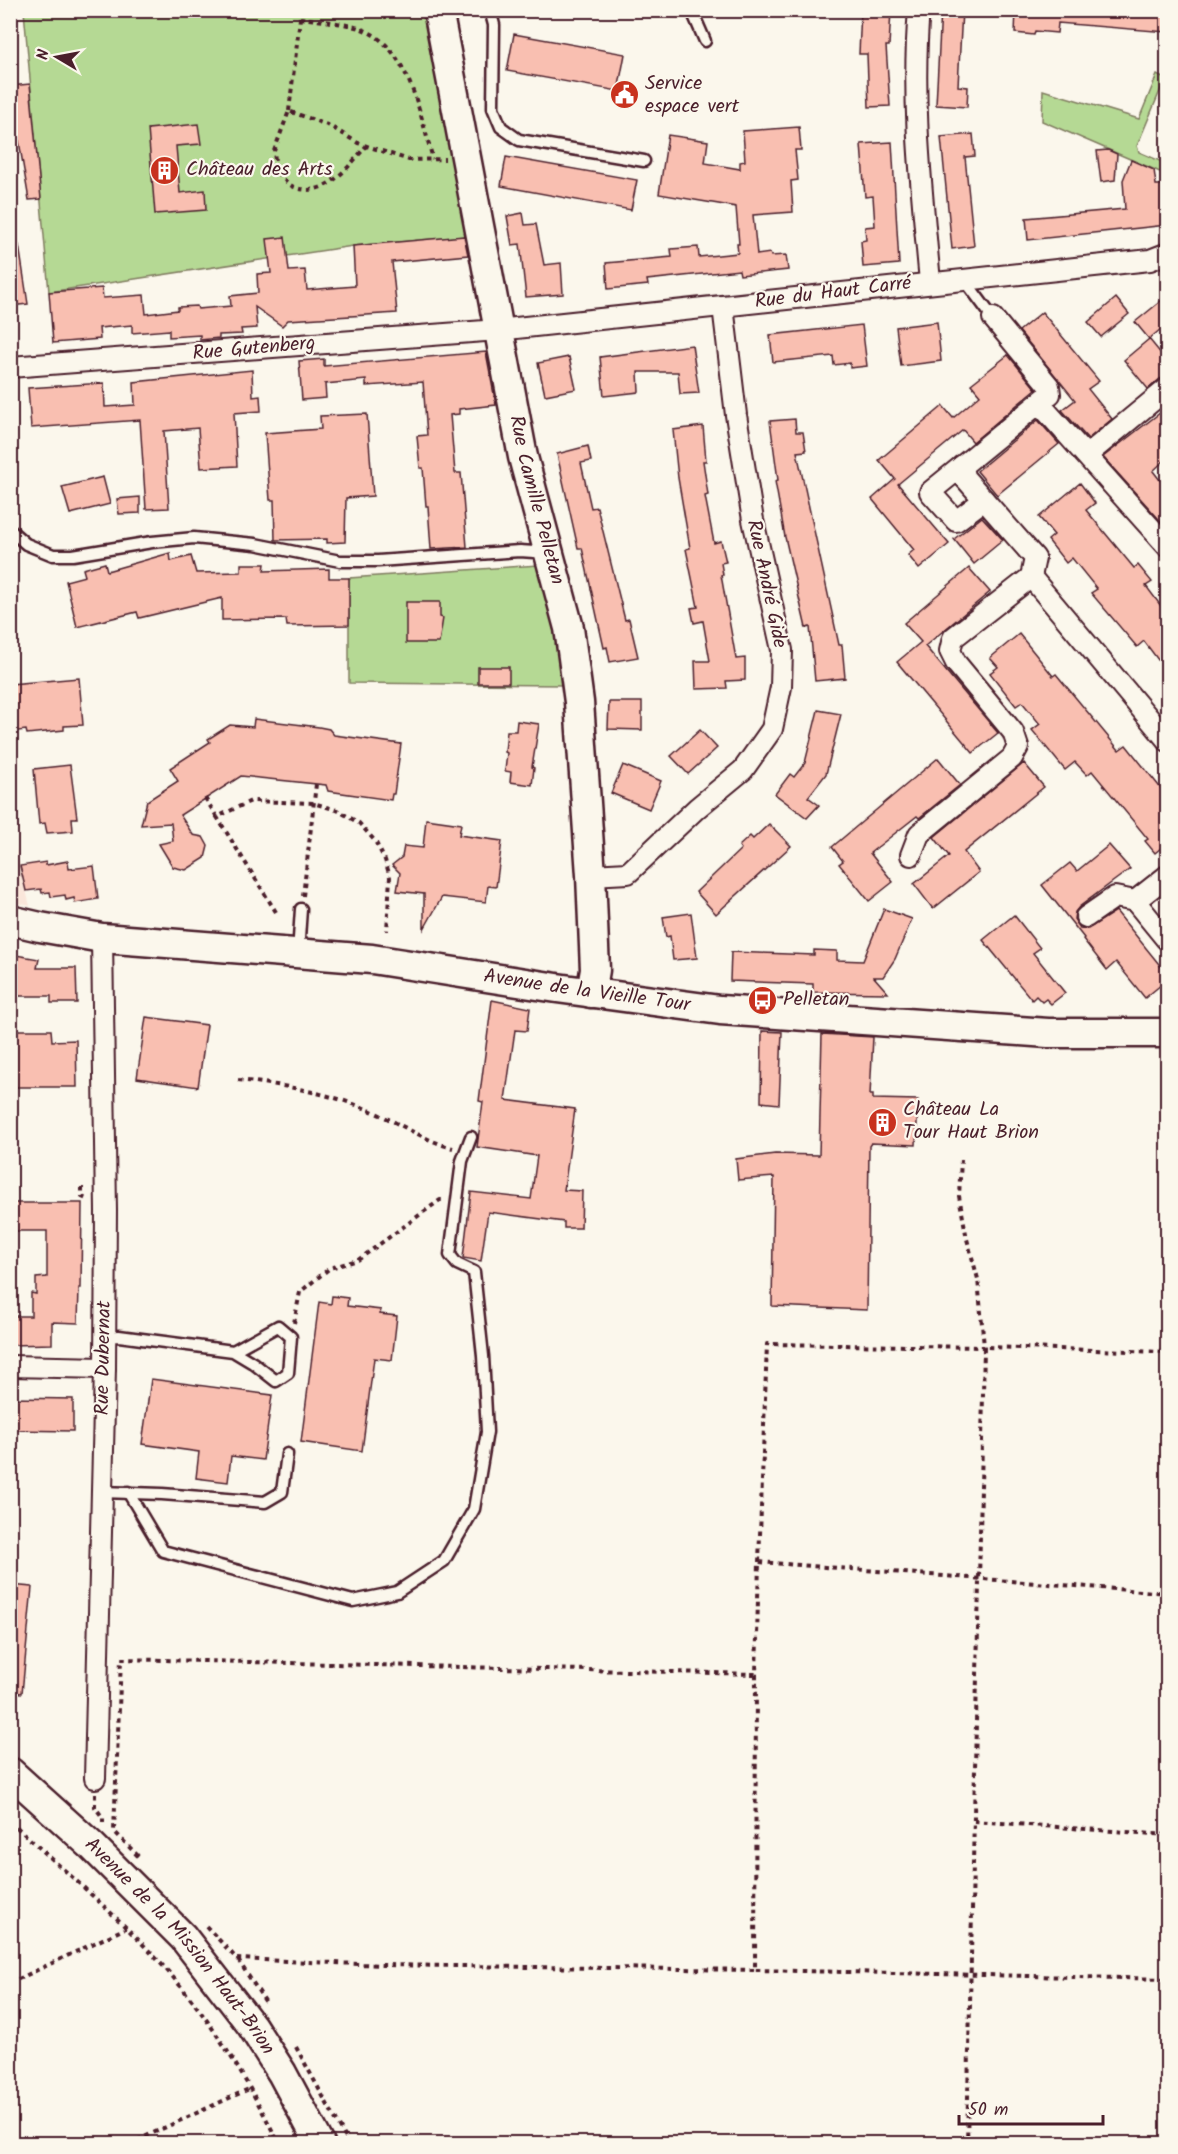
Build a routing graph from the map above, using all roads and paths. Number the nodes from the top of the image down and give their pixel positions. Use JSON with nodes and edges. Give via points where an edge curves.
{"nodes":[{"id":1,"x":301,"y":10,"type":"edge"},
{"id":2,"x":438,"y":10,"type":"edge"},
{"id":3,"x":490,"y":10,"type":"edge"},
{"id":4,"x":648,"y":10,"type":"edge"},
{"id":5,"x":919,"y":10,"type":"edge"},
{"id":6,"x":300,"y":18,"type":"junction"},
{"id":7,"x":705,"y":41,"type":"dead end"},
{"id":8,"x":288,"y":111,"type":"junction"},
{"id":9,"x":367,"y":145,"type":"junction"},
{"id":10,"x":452,"y":158,"type":"dead end"},
{"id":11,"x":433,"y":159,"type":"junction"},
{"id":12,"x":644,"y":161,"type":"dead end"},
{"id":13,"x":1167,"y":253,"type":"edge"},
{"id":14,"x":964,"y":279,"type":"junction"},
{"id":15,"x":930,"y":282,"type":"junction"},
{"id":16,"x":723,"y":306,"type":"junction"},
{"id":17,"x":993,"y":318,"type":"joint"},
{"id":18,"x":498,"y":330,"type":"junction"},
{"id":19,"x":10,"y":367,"type":"edge"},
{"id":20,"x":1167,"y":388,"type":"edge"},
{"id":21,"x":1039,"y":403,"type":"junction"},
{"id":22,"x":1087,"y":455,"type":"junction"},
{"id":23,"x":962,"y":466,"type":"junction"},
{"id":24,"x":984,"y":500,"type":"junction"},
{"id":25,"x":10,"y":530,"type":"edge"},
{"id":26,"x":1167,"y":547,"type":"edge"},
{"id":27,"x":549,"y":553,"type":"junction"},
{"id":28,"x":1031,"y":577,"type":"junction"},
{"id":29,"x":1167,"y":741,"type":"edge"},
{"id":30,"x":316,"y":784,"type":"dead end"},
{"id":31,"x":205,"y":798,"type":"dead end"},
{"id":32,"x":313,"y":803,"type":"junction"},
{"id":33,"x":217,"y":817,"type":"junction"},
{"id":34,"x":911,"y":855,"type":"dead end"},
{"id":35,"x":591,"y":875,"type":"junction"},
{"id":36,"x":1167,"y":875,"type":"edge"},
{"id":37,"x":1135,"y":901,"type":"junction"},
{"id":38,"x":301,"y":909,"type":"joint"},
{"id":39,"x":276,"y":912,"type":"dead end"},
{"id":40,"x":1086,"y":917,"type":"dead end"},
{"id":41,"x":10,"y":920,"type":"edge"},
{"id":42,"x":387,"y":931,"type":"dead end"},
{"id":43,"x":102,"y":938,"type":"junction"},
{"id":44,"x":1166,"y":939,"type":"dead end"},
{"id":45,"x":298,"y":954,"type":"junction"},
{"id":46,"x":591,"y":993,"type":"junction"},
{"id":47,"x":1167,"y":1033,"type":"edge"},
{"id":48,"x":238,"y":1080,"type":"dead end"},
{"id":49,"x":471,"y":1137,"type":"dead end"},
{"id":50,"x":465,"y":1151,"type":"junction"},
{"id":51,"x":961,"y":1160,"type":"dead end"},
{"id":52,"x":457,"y":1200,"type":"junction"},
{"id":53,"x":105,"y":1337,"type":"junction"},
{"id":54,"x":291,"y":1337,"type":"junction"},
{"id":55,"x":984,"y":1347,"type":"junction"},
{"id":56,"x":233,"y":1351,"type":"junction"},
{"id":57,"x":1167,"y":1352,"type":"edge"},
{"id":58,"x":10,"y":1366,"type":"edge"},
{"id":59,"x":105,"y":1368,"type":"junction"},
{"id":60,"x":287,"y":1454,"type":"dead end"},
{"id":61,"x":102,"y":1492,"type":"junction"},
{"id":62,"x":128,"y":1492,"type":"junction"},
{"id":63,"x":759,"y":1562,"type":"junction"},
{"id":64,"x":979,"y":1580,"type":"junction"},
{"id":65,"x":1167,"y":1593,"type":"edge"},
{"id":66,"x":756,"y":1674,"type":"junction"},
{"id":67,"x":10,"y":1772,"type":"edge"},
{"id":68,"x":95,"y":1778,"type":"joint"},
{"id":69,"x":10,"y":1821,"type":"edge"},
{"id":70,"x":974,"y":1821,"type":"junction"},
{"id":71,"x":102,"y":1834,"type":"dead end"},
{"id":72,"x":1167,"y":1835,"type":"edge"},
{"id":73,"x":139,"y":1856,"type":"dead end"},
{"id":74,"x":205,"y":1924,"type":"dead end"},
{"id":75,"x":126,"y":1928,"type":"junction"},
{"id":76,"x":754,"y":1970,"type":"junction"},
{"id":77,"x":970,"y":1974,"type":"junction"},
{"id":78,"x":1167,"y":1979,"type":"edge"},
{"id":79,"x":10,"y":1983,"type":"edge"},
{"id":80,"x":251,"y":2088,"type":"junction"},
{"id":81,"x":129,"y":2144,"type":"edge"},
{"id":82,"x":279,"y":2144,"type":"edge"},
{"id":83,"x":320,"y":2144,"type":"edge"},
{"id":84,"x":967,"y":2144,"type":"edge"}],
"edges":[{"from":1,"to":6,"type":"path"},
{"from":2,"to":18,"type":"street","name":"Rue Camille Pelletan"},
{"from":3,"to":12,"type":"lane","via":[[494,25],[493,108],[501,128],[519,140]]},
{"from":4,"to":7,"type":"lane","via":[[692,11]]},
{"from":5,"to":15,"type":"street","via":[[916,112]]},
{"from":6,"to":8,"type":"path"},
{"from":6,"to":11,"type":"path","via":[[371,33],[392,51],[415,98]]},
{"from":8,"to":9,"type":"path"},
{"from":8,"to":9,"type":"path","via":[[274,151],[276,171],[293,186],[312,190],[330,184]]},
{"from":9,"to":11,"type":"path","via":[[410,160]]},
{"from":10,"to":11,"type":"path"},
{"from":13,"to":14,"type":"street","name":"Rue du Haut Carré","via":[[1150,260]]},
{"from":14,"to":15,"type":"street","name":"Rue du Haut Carré"},
{"from":14,"to":17,"type":"lane"},
{"from":15,"to":16,"type":"street","name":"Rue du Haut Carré"},
{"from":16,"to":18,"type":"street","name":"Rue du Haut Carré"},
{"from":16,"to":35,"type":"street","name":"Rue André Gide","via":[[753,520],[782,650],[781,687],[771,729],[743,770],[628,873]]},
{"from":17,"to":21,"type":"street","via":[[1049,386],[1050,394]]},
{"from":18,"to":19,"type":"street","name":"Rue Gutenberg"},
{"from":18,"to":27,"type":"street","name":"Rue Camille Pelletan"},
{"from":20,"to":22,"type":"street"},
{"from":21,"to":22,"type":"street"},
{"from":21,"to":23,"type":"street"},
{"from":22,"to":26,"type":"street"},
{"from":23,"to":24,"type":"street","via":[[964,477]]},
{"from":23,"to":24,"type":"street","via":[[930,492],[956,522]]},
{"from":24,"to":28,"type":"street","via":[[1035,558]]},
{"from":25,"to":27,"type":"lane","via":[[26,544],[53,555],[194,538],[255,544],[340,561],[520,550]]},
{"from":27,"to":35,"type":"street","name":"Rue Camille Pelletan","via":[[574,659]]},
{"from":28,"to":29,"type":"street"},
{"from":28,"to":34,"type":"street","via":[[953,638],[950,651],[1013,732],[1018,747],[1012,758],[919,834]]},
{"from":30,"to":32,"type":"path"},
{"from":31,"to":33,"type":"path"},
{"from":32,"to":33,"type":"path","via":[[251,801]]},
{"from":32,"to":38,"type":"path"},
{"from":32,"to":42,"type":"path","via":[[337,810],[359,823],[375,841],[390,877]]},
{"from":33,"to":39,"type":"path"},
{"from":35,"to":46,"type":"street","name":"Rue Camille Pelletan","via":[[595,970]]},
{"from":36,"to":37,"type":"street"},
{"from":37,"to":40,"type":"street","via":[[1115,897]]},
{"from":37,"to":44,"type":"street"},
{"from":38,"to":45,"type":"lane"},
{"from":41,"to":43,"type":"street","name":"Avenue de la Vieille Tour"},
{"from":43,"to":45,"type":"street","name":"Avenue de la Vieille Tour"},
{"from":43,"to":53,"type":"street","name":"Rue Dubernat"},
{"from":45,"to":46,"type":"street","name":"Avenue de la Vieille Tour","via":[[372,959]]},
{"from":46,"to":47,"type":"street","name":"Avenue de la Vieille Tour","via":[[720,1010],[911,1025],[1048,1033]]},
{"from":48,"to":50,"type":"path","via":[[285,1085],[335,1097]]},
{"from":49,"to":50,"type":"lane"},
{"from":50,"to":52,"type":"lane"},
{"from":51,"to":55,"type":"path","via":[[959,1196],[978,1279]]},
{"from":52,"to":54,"type":"path","via":[[440,1200],[358,1260],[330,1268],[300,1292]]},
{"from":52,"to":62,"type":"lane","via":[[450,1255],[457,1264],[474,1272],[487,1432],[474,1509],[444,1561],[397,1592],[352,1601],[163,1551]]},
{"from":53,"to":56,"type":"lane"},
{"from":53,"to":59,"type":"street","name":"Rue Dubernat"},
{"from":54,"to":56,"type":"lane","via":[[278,1326]]},
{"from":54,"to":56,"type":"lane","via":[[288,1373],[276,1381]]},
{"from":55,"to":57,"type":"path"},
{"from":55,"to":63,"type":"path","via":[[767,1344]]},
{"from":55,"to":64,"type":"path"},
{"from":58,"to":59,"type":"street"},
{"from":59,"to":61,"type":"street","name":"Rue Dubernat"},
{"from":60,"to":62,"type":"lane","via":[[282,1492],[265,1502]]},
{"from":61,"to":62,"type":"lane"},
{"from":61,"to":68,"type":"street","name":"Rue Dubernat"},
{"from":63,"to":64,"type":"path"},
{"from":63,"to":66,"type":"path"},
{"from":64,"to":65,"type":"path"},
{"from":64,"to":70,"type":"path"},
{"from":66,"to":73,"type":"path","via":[[121,1659],[114,1831]]},
{"from":66,"to":76,"type":"path"},
{"from":67,"to":83,"type":"street","name":"Avenue de la Mission Haut-Brion","via":[[92,1846],[183,1937],[252,2026]]},
{"from":68,"to":71,"type":"path","via":[[95,1807],[103,1818]]},
{"from":69,"to":75,"type":"path"},
{"from":70,"to":72,"type":"path"},
{"from":70,"to":77,"type":"path"},
{"from":74,"to":76,"type":"path","via":[[237,1959]]},
{"from":75,"to":79,"type":"path"},
{"from":75,"to":80,"type":"path","via":[[199,2009]]},
{"from":76,"to":77,"type":"path"},
{"from":77,"to":78,"type":"path"},
{"from":77,"to":84,"type":"path"},
{"from":80,"to":81,"type":"path"},
{"from":80,"to":82,"type":"path"}]}
